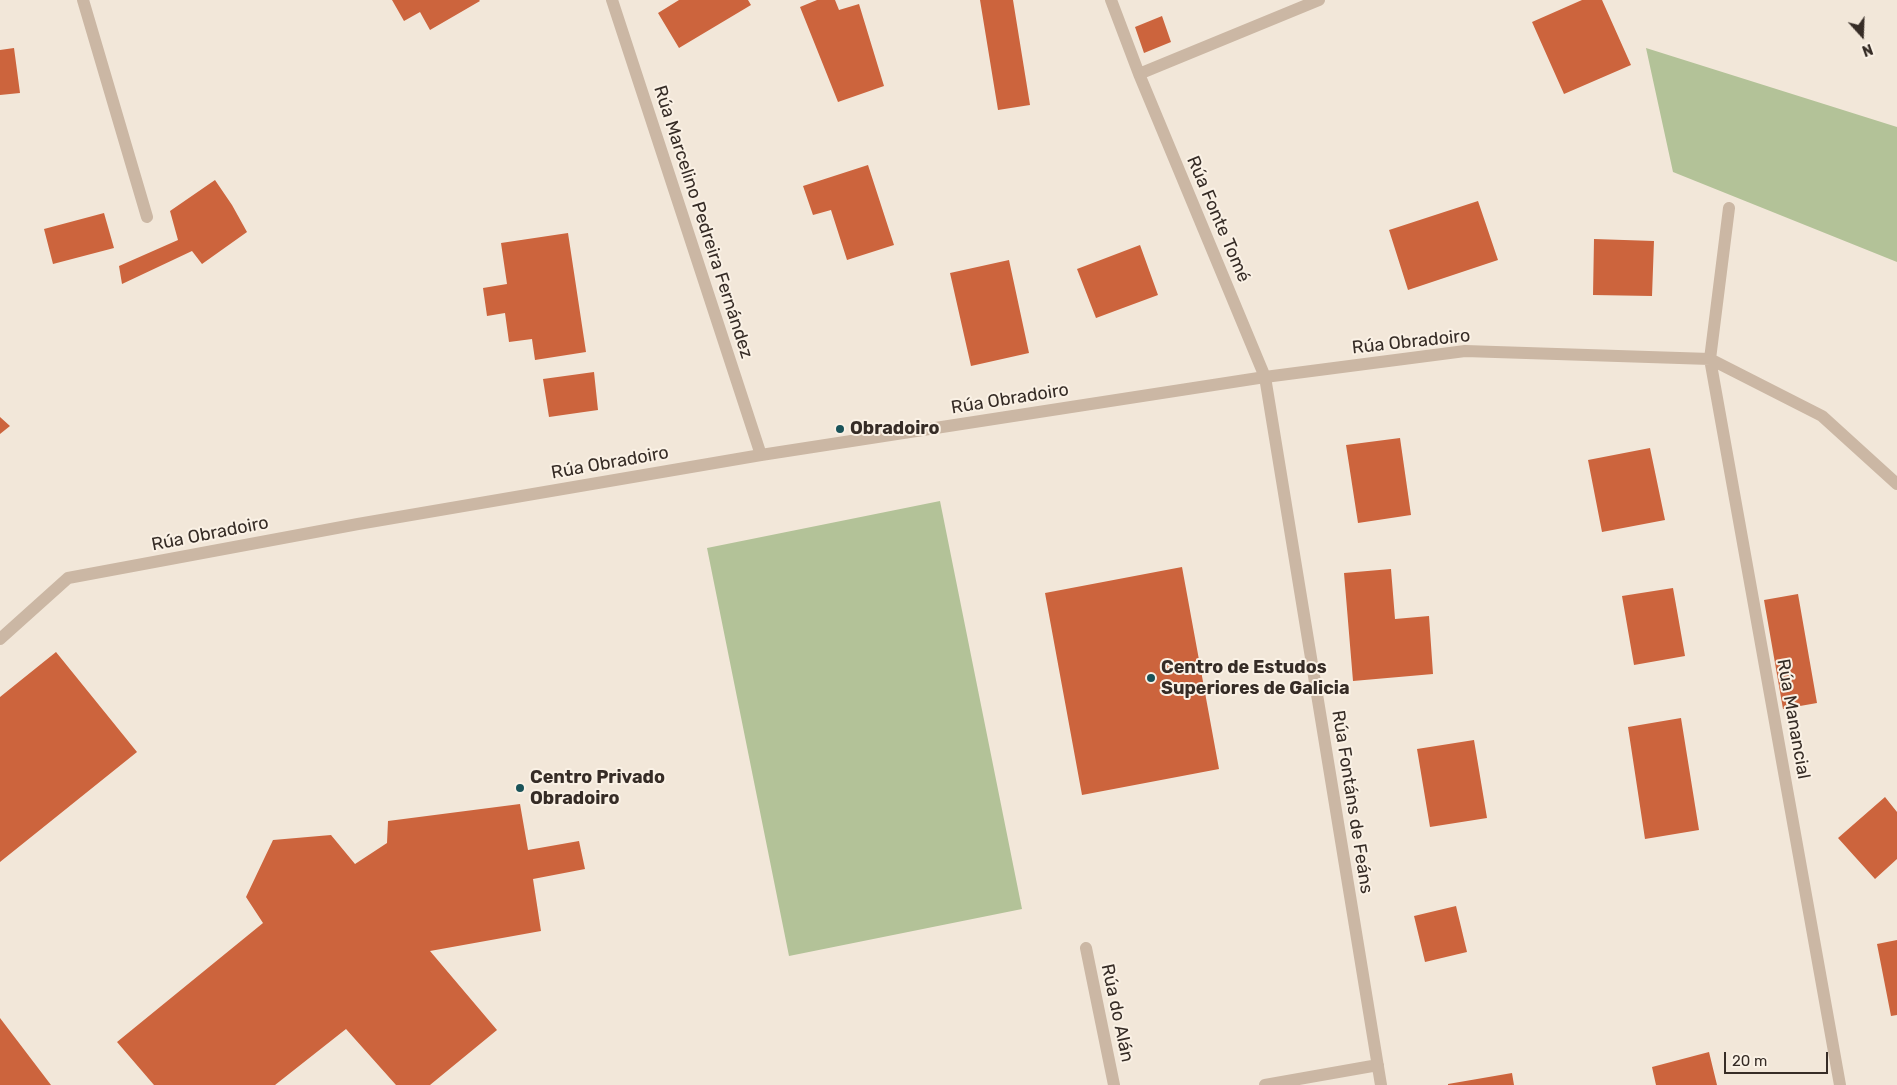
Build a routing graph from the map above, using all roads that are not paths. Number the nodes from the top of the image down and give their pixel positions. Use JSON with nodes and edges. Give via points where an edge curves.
{"nodes":[{"id":1,"x":83,"y":0,"type":"edge"},
{"id":2,"x":612,"y":0,"type":"edge"},
{"id":3,"x":1111,"y":0,"type":"edge"},
{"id":4,"x":1319,"y":0,"type":"edge"},
{"id":5,"x":1139,"y":74,"type":"junction"},
{"id":6,"x":1729,"y":208,"type":"dead end"},
{"id":7,"x":147,"y":217,"type":"dead end"},
{"id":8,"x":1710,"y":359,"type":"junction"},
{"id":9,"x":1265,"y":377,"type":"junction"},
{"id":10,"x":760,"y":455,"type":"junction"},
{"id":11,"x":1897,"y":484,"type":"edge"},
{"id":12,"x":0,"y":639,"type":"edge"},
{"id":13,"x":1086,"y":948,"type":"dead end"},
{"id":14,"x":1378,"y":1065,"type":"junction"},
{"id":15,"x":1114,"y":1085,"type":"edge"},
{"id":16,"x":1265,"y":1085,"type":"edge"},
{"id":17,"x":1381,"y":1085,"type":"edge"},
{"id":18,"x":1840,"y":1085,"type":"edge"}],
"edges":[{"from":1,"to":7,"type":"street"},
{"from":2,"to":10,"type":"street","name":"Rúa Marcelino Pedreira Fernández"},
{"from":3,"to":5,"type":"street","name":"Rúa Fonte Tomé"},
{"from":4,"to":5,"type":"street"},
{"from":5,"to":9,"type":"street","name":"Rúa Fonte Tomé"},
{"from":6,"to":8,"type":"street","name":"Rúa Manancial"},
{"from":8,"to":9,"type":"street","name":"Rúa Obradoiro","via":[[1465,351]]},
{"from":8,"to":11,"type":"street","name":"Rúa Obradoiro","via":[[1822,416]]},
{"from":8,"to":18,"type":"street","name":"Rúa Manancial"},
{"from":9,"to":10,"type":"street","name":"Rúa Obradoiro"},
{"from":9,"to":14,"type":"street","name":"Rúa Fontáns de Feáns"},
{"from":10,"to":12,"type":"street","name":"Rúa Obradoiro","via":[[68,578]]},
{"from":13,"to":15,"type":"street","name":"Rúa do Alán"},
{"from":14,"to":16,"type":"street"},
{"from":14,"to":17,"type":"street","name":"Rúa Fontáns de Feáns"}]}
